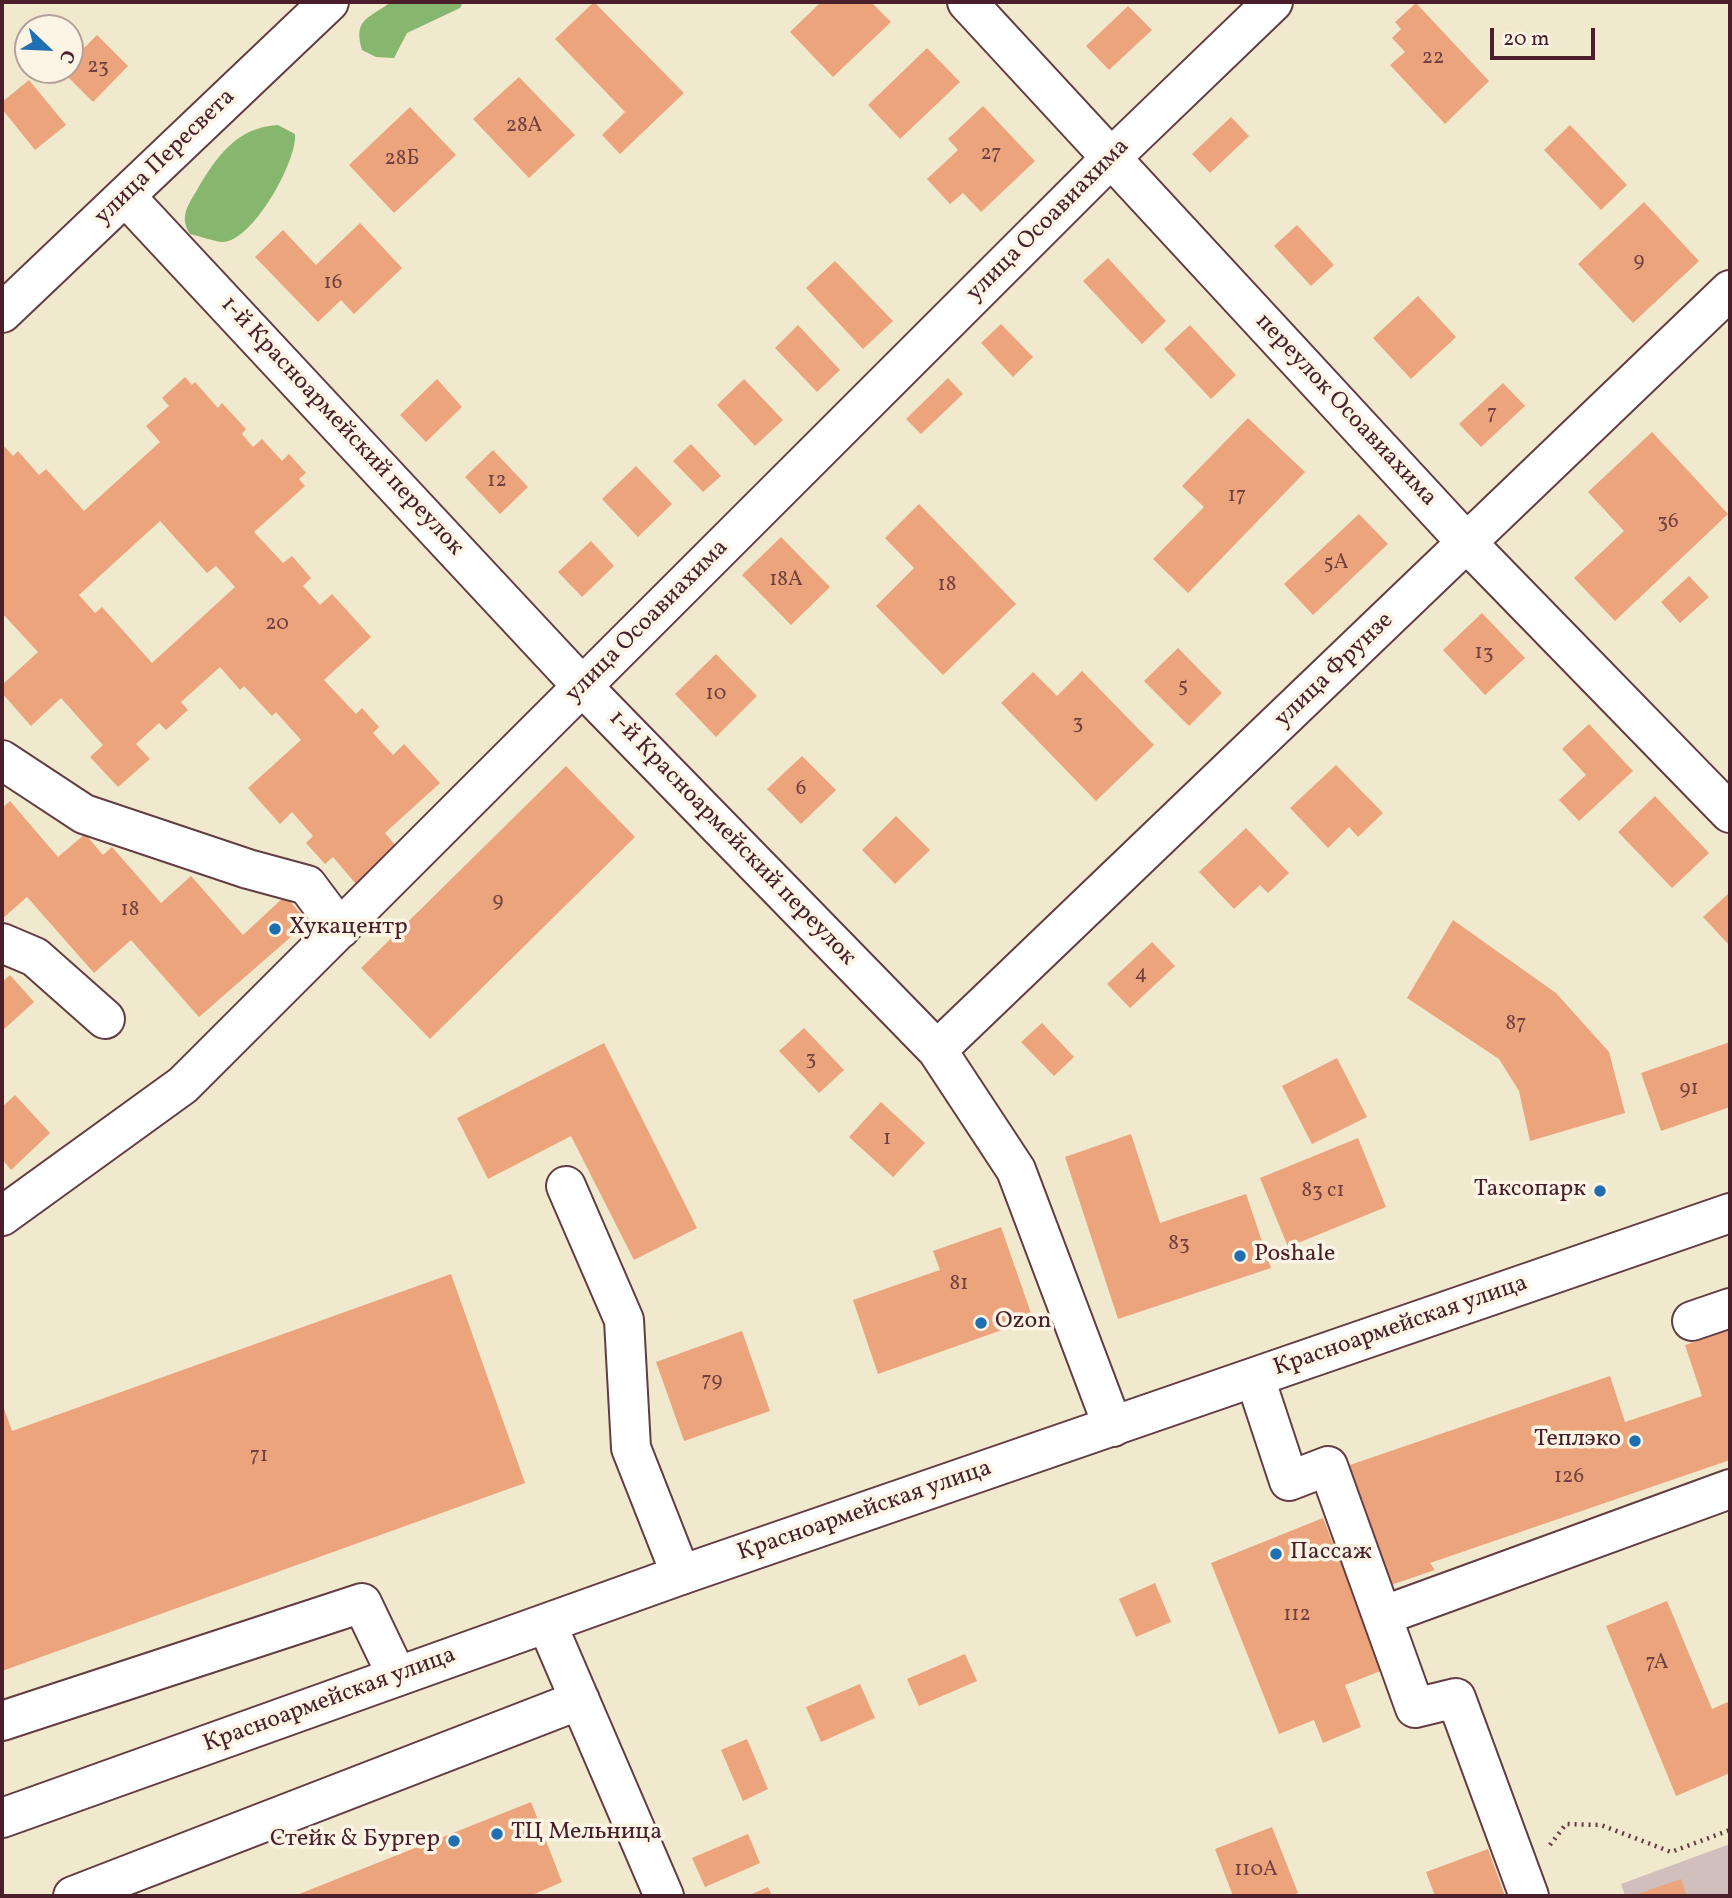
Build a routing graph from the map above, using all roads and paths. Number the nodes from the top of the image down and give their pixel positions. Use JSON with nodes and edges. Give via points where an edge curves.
{"nodes":[{"id":1,"x":329,"y":2,"type":"edge"},
{"id":2,"x":967,"y":2,"type":"edge"},
{"id":3,"x":1273,"y":2,"type":"edge"},
{"id":4,"x":1112,"y":158,"type":"junction"},
{"id":5,"x":126,"y":197,"type":"junction"},
{"id":6,"x":1730,"y":290,"type":"edge"},
{"id":7,"x":2,"y":313,"type":"edge"},
{"id":8,"x":1468,"y":544,"type":"junction"},
{"id":9,"x":583,"y":687,"type":"junction"},
{"id":10,"x":2,"y":760,"type":"edge"},
{"id":11,"x":1730,"y":813,"type":"edge"},
{"id":12,"x":341,"y":929,"type":"junction"},
{"id":13,"x":2,"y":943,"type":"edge"},
{"id":14,"x":105,"y":1019,"type":"dead end"},
{"id":15,"x":937,"y":1050,"type":"junction"},
{"id":16,"x":566,"y":1186,"type":"dead end"},
{"id":17,"x":1730,"y":1213,"type":"edge"},
{"id":18,"x":2,"y":1216,"type":"edge"},
{"id":19,"x":1730,"y":1308,"type":"edge"},
{"id":20,"x":1692,"y":1321,"type":"dead end"},
{"id":21,"x":1255,"y":1378,"type":"junction"},
{"id":22,"x":1113,"y":1427,"type":"junction"},
{"id":23,"x":1730,"y":1489,"type":"edge"},
{"id":24,"x":681,"y":1575,"type":"junction"},
{"id":25,"x":1382,"y":1616,"type":"junction"},
{"id":26,"x":547,"y":1624,"type":"junction"},
{"id":27,"x":397,"y":1675,"type":"junction"},
{"id":28,"x":580,"y":1700,"type":"junction"},
{"id":29,"x":2,"y":1721,"type":"edge"},
{"id":30,"x":2,"y":1818,"type":"edge"},
{"id":31,"x":1730,"y":1830,"type":"edge"},
{"id":32,"x":1526,"y":1887,"type":"edge"},
{"id":33,"x":73,"y":1896,"type":"edge"},
{"id":34,"x":664,"y":1896,"type":"edge"}],
"edges":[{"from":1,"to":5,"type":"street","name":"улица Пересвета"},
{"from":2,"to":4,"type":"street","name":"переулок Осоавиахима"},
{"from":3,"to":4,"type":"street","name":"улица Осоавиахима"},
{"from":4,"to":8,"type":"street","name":"переулок Осоавиахима"},
{"from":4,"to":9,"type":"street","name":"улица Осоавиахима"},
{"from":5,"to":7,"type":"street","name":"улица Пересвета"},
{"from":5,"to":9,"type":"street","name":"1-й Красноармейский переулок"},
{"from":6,"to":8,"type":"street","name":"улица Фрунзе"},
{"from":8,"to":11,"type":"street","name":"переулок Осоавиахима"},
{"from":8,"to":15,"type":"street","name":"улица Фрунзе"},
{"from":9,"to":12,"type":"street","name":"улица Осоавиахима"},
{"from":9,"to":15,"type":"street","name":"1-й Красноармейский переулок"},
{"from":10,"to":12,"type":"street","via":[[84,814],[307,885]]},
{"from":12,"to":18,"type":"street","name":"улица Осоавиахима","via":[[183,1085]]},
{"from":13,"to":14,"type":"street","via":[[35,957]]},
{"from":15,"to":22,"type":"street","name":"1-й Красноармейский переулок","via":[[1016,1170]]},
{"from":16,"to":24,"type":"street","via":[[624,1320],[631,1448]]},
{"from":17,"to":21,"type":"street","name":"Красноармейская улица"},
{"from":19,"to":20,"type":"street"},
{"from":21,"to":22,"type":"street","name":"Красноармейская улица"},
{"from":21,"to":25,"type":"street","via":[[1289,1481],[1328,1466]]},
{"from":22,"to":24,"type":"street","name":"Красноармейская улица"},
{"from":23,"to":25,"type":"street"},
{"from":24,"to":26,"type":"street","name":"Красноармейская улица"},
{"from":25,"to":32,"type":"street","via":[[1415,1708],[1456,1698]]},
{"from":26,"to":27,"type":"street","name":"Красноармейская улица"},
{"from":26,"to":28,"type":"street"},
{"from":27,"to":29,"type":"street","via":[[362,1604]]},
{"from":27,"to":30,"type":"street","name":"Красноармейская улица"},
{"from":28,"to":33,"type":"street"},
{"from":28,"to":34,"type":"street"},
{"from":31,"to":32,"type":"path","via":[[1671,1852],[1601,1825],[1566,1824]]}]}
